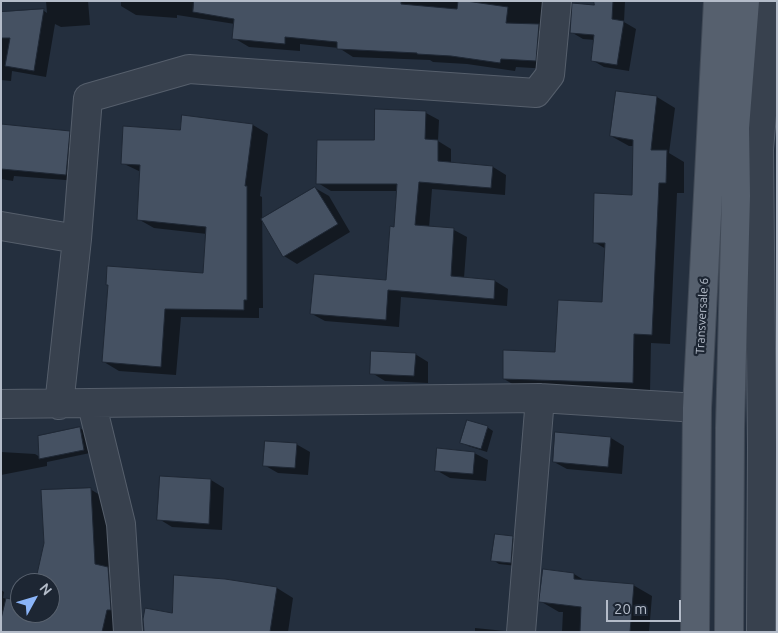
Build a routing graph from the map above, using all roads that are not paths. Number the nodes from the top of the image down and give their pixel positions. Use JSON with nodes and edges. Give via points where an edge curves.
{"nodes":[{"id":1,"x":557,"y":1,"type":"edge"},
{"id":2,"x":718,"y":1,"type":"edge"},
{"id":3,"x":745,"y":1,"type":"edge"},
{"id":4,"x":772,"y":1,"type":"edge"},
{"id":5,"x":747,"y":149,"type":"junction"},
{"id":6,"x":748,"y":198,"type":"junction"},
{"id":7,"x":1,"y":226,"type":"edge"},
{"id":8,"x":77,"y":239,"type":"junction"},
{"id":9,"x":540,"y":398,"type":"junction"},
{"id":10,"x":1,"y":404,"type":"edge"},
{"id":11,"x":60,"y":404,"type":"junction"},
{"id":12,"x":92,"y":405,"type":"junction"},
{"id":13,"x":697,"y":408,"type":"junction"},
{"id":14,"x":730,"y":428,"type":"junction"},
{"id":15,"x":769,"y":450,"type":"edge"},
{"id":16,"x":128,"y":632,"type":"edge"},
{"id":17,"x":521,"y":632,"type":"edge"},
{"id":18,"x":695,"y":632,"type":"edge"},
{"id":19,"x":730,"y":632,"type":"edge"},
{"id":20,"x":761,"y":632,"type":"edge"}],
"edges":[{"from":1,"to":8,"type":"street","via":[[550,75],[536,93],[189,69],[88,98]]},
{"from":2,"to":13,"type":"main road","name":"Transversale 6"},
{"from":3,"to":5,"type":"main road","via":[[735,128]]},
{"from":4,"to":5,"type":"street"},
{"from":5,"to":6,"type":"main road"},
{"from":6,"to":14,"type":"main road"},
{"from":6,"to":15,"type":"street"},
{"from":7,"to":8,"type":"street"},
{"from":8,"to":11,"type":"street"},
{"from":9,"to":12,"type":"street"},
{"from":9,"to":13,"type":"street"},
{"from":9,"to":17,"type":"street"},
{"from":10,"to":11,"type":"street"},
{"from":11,"to":12,"type":"street"},
{"from":12,"to":16,"type":"street","via":[[121,524]]},
{"from":13,"to":18,"type":"main road","name":"Transversale 6"},
{"from":14,"to":15,"type":"street"},
{"from":14,"to":19,"type":"main road"},
{"from":15,"to":20,"type":"street"}]}
